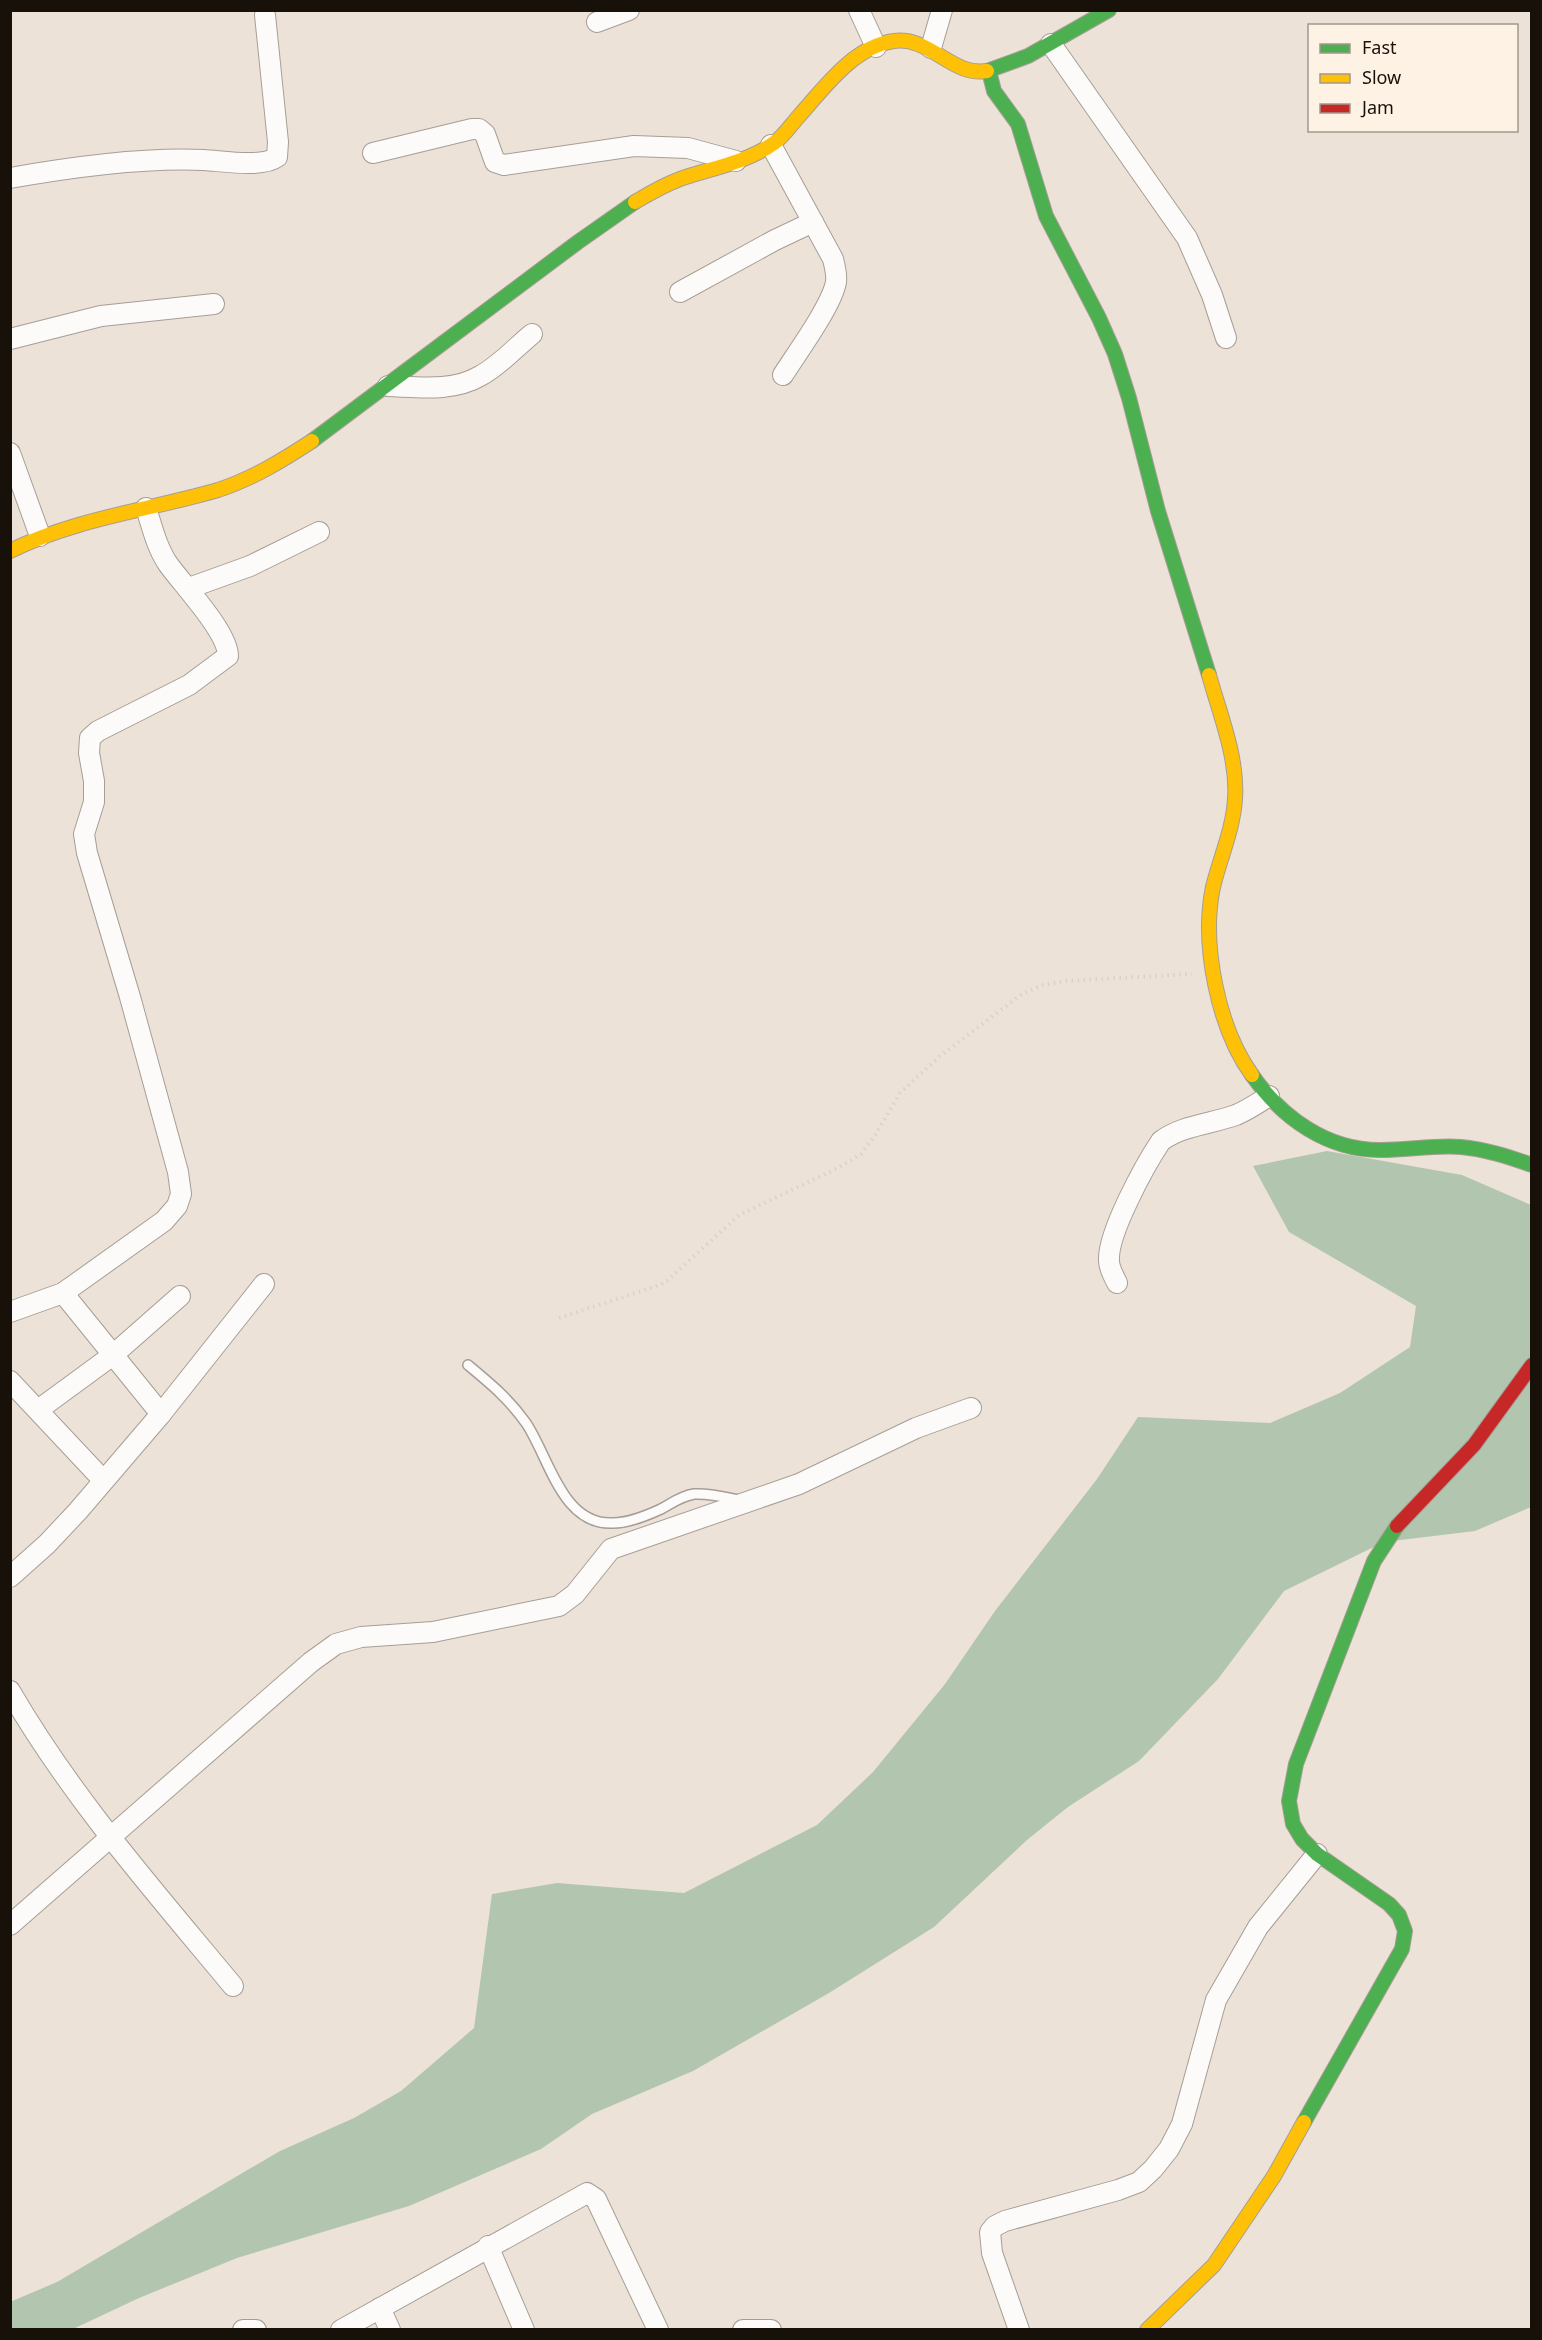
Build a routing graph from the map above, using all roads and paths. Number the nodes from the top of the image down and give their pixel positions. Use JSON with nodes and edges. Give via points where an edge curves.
{"nodes":[{"id":1,"x":629,"y":10,"type":"edge"},
{"id":2,"x":859,"y":10,"type":"edge"},
{"id":3,"x":942,"y":10,"type":"edge"},
{"id":4,"x":1109,"y":10,"type":"edge"},
{"id":5,"x":265,"y":15,"type":"dead end"},
{"id":6,"x":597,"y":22,"type":"dead end"},
{"id":7,"x":1051,"y":44,"type":"junction"},
{"id":8,"x":876,"y":47,"type":"junction"},
{"id":9,"x":931,"y":48,"type":"junction"},
{"id":10,"x":989,"y":71,"type":"junction"},
{"id":11,"x":771,"y":145,"type":"junction"},
{"id":12,"x":373,"y":153,"type":"dead end"},
{"id":13,"x":736,"y":161,"type":"junction"},
{"id":14,"x":10,"y":178,"type":"edge"},
{"id":15,"x":813,"y":222,"type":"junction"},
{"id":16,"x":680,"y":292,"type":"dead end"},
{"id":17,"x":214,"y":304,"type":"dead end"},
{"id":18,"x":532,"y":334,"type":"dead end"},
{"id":19,"x":1226,"y":338,"type":"dead end"},
{"id":20,"x":10,"y":339,"type":"edge"},
{"id":21,"x":783,"y":375,"type":"dead end"},
{"id":22,"x":388,"y":386,"type":"junction"},
{"id":23,"x":10,"y":453,"type":"edge"},
{"id":24,"x":146,"y":508,"type":"junction"},
{"id":25,"x":319,"y":532,"type":"dead end"},
{"id":26,"x":40,"y":536,"type":"junction"},
{"id":27,"x":10,"y":551,"type":"edge"},
{"id":28,"x":189,"y":588,"type":"junction"},
{"id":29,"x":1214,"y":974,"type":"junction"},
{"id":30,"x":1269,"y":1096,"type":"junction"},
{"id":31,"x":1532,"y":1165,"type":"edge"},
{"id":32,"x":1117,"y":1283,"type":"dead end"},
{"id":33,"x":264,"y":1284,"type":"dead end"},
{"id":34,"x":63,"y":1293,"type":"junction"},
{"id":35,"x":180,"y":1296,"type":"dead end"},
{"id":36,"x":10,"y":1312,"type":"edge"},
{"id":37,"x":559,"y":1318,"type":"dead end"},
{"id":38,"x":113,"y":1355,"type":"junction"},
{"id":39,"x":468,"y":1365,"type":"dead end"},
{"id":40,"x":1532,"y":1365,"type":"edge"},
{"id":41,"x":10,"y":1382,"type":"edge"},
{"id":42,"x":971,"y":1408,"type":"dead end"},
{"id":43,"x":38,"y":1410,"type":"junction"},
{"id":44,"x":161,"y":1414,"type":"junction"},
{"id":45,"x":103,"y":1480,"type":"junction"},
{"id":46,"x":747,"y":1501,"type":"junction"},
{"id":47,"x":10,"y":1576,"type":"edge"},
{"id":48,"x":10,"y":1691,"type":"edge"},
{"id":49,"x":111,"y":1839,"type":"junction"},
{"id":50,"x":1317,"y":1854,"type":"junction"},
{"id":51,"x":10,"y":1925,"type":"edge"},
{"id":52,"x":233,"y":1986,"type":"dead end"},
{"id":53,"x":488,"y":2246,"type":"junction"},
{"id":54,"x":380,"y":2308,"type":"junction"},
{"id":55,"x":243,"y":2330,"type":"edge"},
{"id":56,"x":256,"y":2330,"type":"edge"},
{"id":57,"x":340,"y":2330,"type":"edge"},
{"id":58,"x":390,"y":2330,"type":"edge"},
{"id":59,"x":524,"y":2330,"type":"edge"},
{"id":60,"x":658,"y":2330,"type":"edge"},
{"id":61,"x":743,"y":2330,"type":"edge"},
{"id":62,"x":771,"y":2330,"type":"edge"},
{"id":63,"x":1019,"y":2330,"type":"edge"},
{"id":64,"x":1147,"y":2330,"type":"edge"}],
"edges":[{"from":1,"to":6,"type":"street"},
{"from":2,"to":8,"type":"street"},
{"from":3,"to":9,"type":"street"},
{"from":4,"to":7,"type":"street"},
{"from":5,"to":14,"type":"street","via":[[277,157],[260,163],[124,163]]},
{"from":7,"to":10,"type":"street"},
{"from":7,"to":19,"type":"street","via":[[1187,238]]},
{"from":8,"to":9,"type":"street","via":[[913,41]]},
{"from":8,"to":11,"type":"street","via":[[839,73]]},
{"from":9,"to":10,"type":"street","via":[[968,70]]},
{"from":10,"to":29,"type":"street","via":[[995,93],[1018,124],[1047,219],[1114,352],[1211,677],[1234,769],[1236,801],[1210,910]]},
{"from":11,"to":13,"type":"street"},
{"from":11,"to":15,"type":"street"},
{"from":12,"to":13,"type":"street","via":[[479,129],[485,134],[495,162],[504,165],[634,147],[688,148]]},
{"from":13,"to":22,"type":"street","via":[[685,176],[648,193]]},
{"from":15,"to":16,"type":"street"},
{"from":15,"to":21,"type":"street","via":[[833,259],[836,284]]},
{"from":17,"to":20,"type":"street","via":[[101,316]]},
{"from":18,"to":22,"type":"street","via":[[481,376],[464,384]]},
{"from":22,"to":24,"type":"street","via":[[277,464],[220,489]]},
{"from":23,"to":26,"type":"street"},
{"from":24,"to":26,"type":"street"},
{"from":24,"to":28,"type":"street","via":[[157,543]]},
{"from":25,"to":28,"type":"street","via":[[250,566]]},
{"from":26,"to":27,"type":"street"},
{"from":28,"to":34,"type":"street","via":[[223,639],[228,656],[189,685],[90,738],[94,802],[84,834],[181,1194],[177,1206],[164,1221]]},
{"from":29,"to":30,"type":"street","via":[[1244,1064]]},
{"from":29,"to":37,"type":"path","via":[[1065,981],[1022,994],[939,1057],[900,1093],[861,1154],[739,1215],[660,1285]]},
{"from":30,"to":31,"type":"street","via":[[1308,1128],[1352,1149],[1461,1147]]},
{"from":30,"to":32,"type":"street","via":[[1239,1113],[1187,1127],[1161,1142],[1119,1220],[1111,1245],[1108,1262]]},
{"from":33,"to":44,"type":"street"},
{"from":34,"to":36,"type":"street"},
{"from":34,"to":38,"type":"street"},
{"from":35,"to":38,"type":"street"},
{"from":38,"to":43,"type":"street"},
{"from":38,"to":44,"type":"street"},
{"from":39,"to":46,"type":"lane","via":[[505,1396],[528,1426],[568,1501],[589,1519],[615,1524],[636,1519],[694,1494]]},
{"from":40,"to":50,"type":"street","via":[[1474,1445],[1402,1519],[1374,1561],[1296,1764],[1289,1801],[1293,1824]]},
{"from":41,"to":43,"type":"street"},
{"from":42,"to":46,"type":"street","via":[[916,1428],[799,1484]]},
{"from":43,"to":45,"type":"street"},
{"from":44,"to":45,"type":"street"},
{"from":45,"to":47,"type":"street","via":[[47,1544]]},
{"from":46,"to":49,"type":"street","via":[[610,1549],[575,1594],[559,1606],[464,1627],[361,1637],[336,1644]]},
{"from":48,"to":49,"type":"street"},
{"from":49,"to":51,"type":"street"},
{"from":49,"to":52,"type":"street"},
{"from":50,"to":63,"type":"street","via":[[1258,1927],[1216,2000],[1182,2124],[1153,2169],[1139,2182],[1005,2221],[990,2232],[992,2253]]},
{"from":50,"to":64,"type":"street","via":[[1399,1915],[1405,1931],[1402,1948],[1245,2221],[1214,2265]]},
{"from":53,"to":54,"type":"street"},
{"from":53,"to":59,"type":"street"},
{"from":53,"to":60,"type":"street","via":[[582,2194],[591,2194]]},
{"from":54,"to":57,"type":"street"},
{"from":54,"to":58,"type":"street"},
{"from":55,"to":56,"type":"street"},
{"from":61,"to":62,"type":"street"}]}
